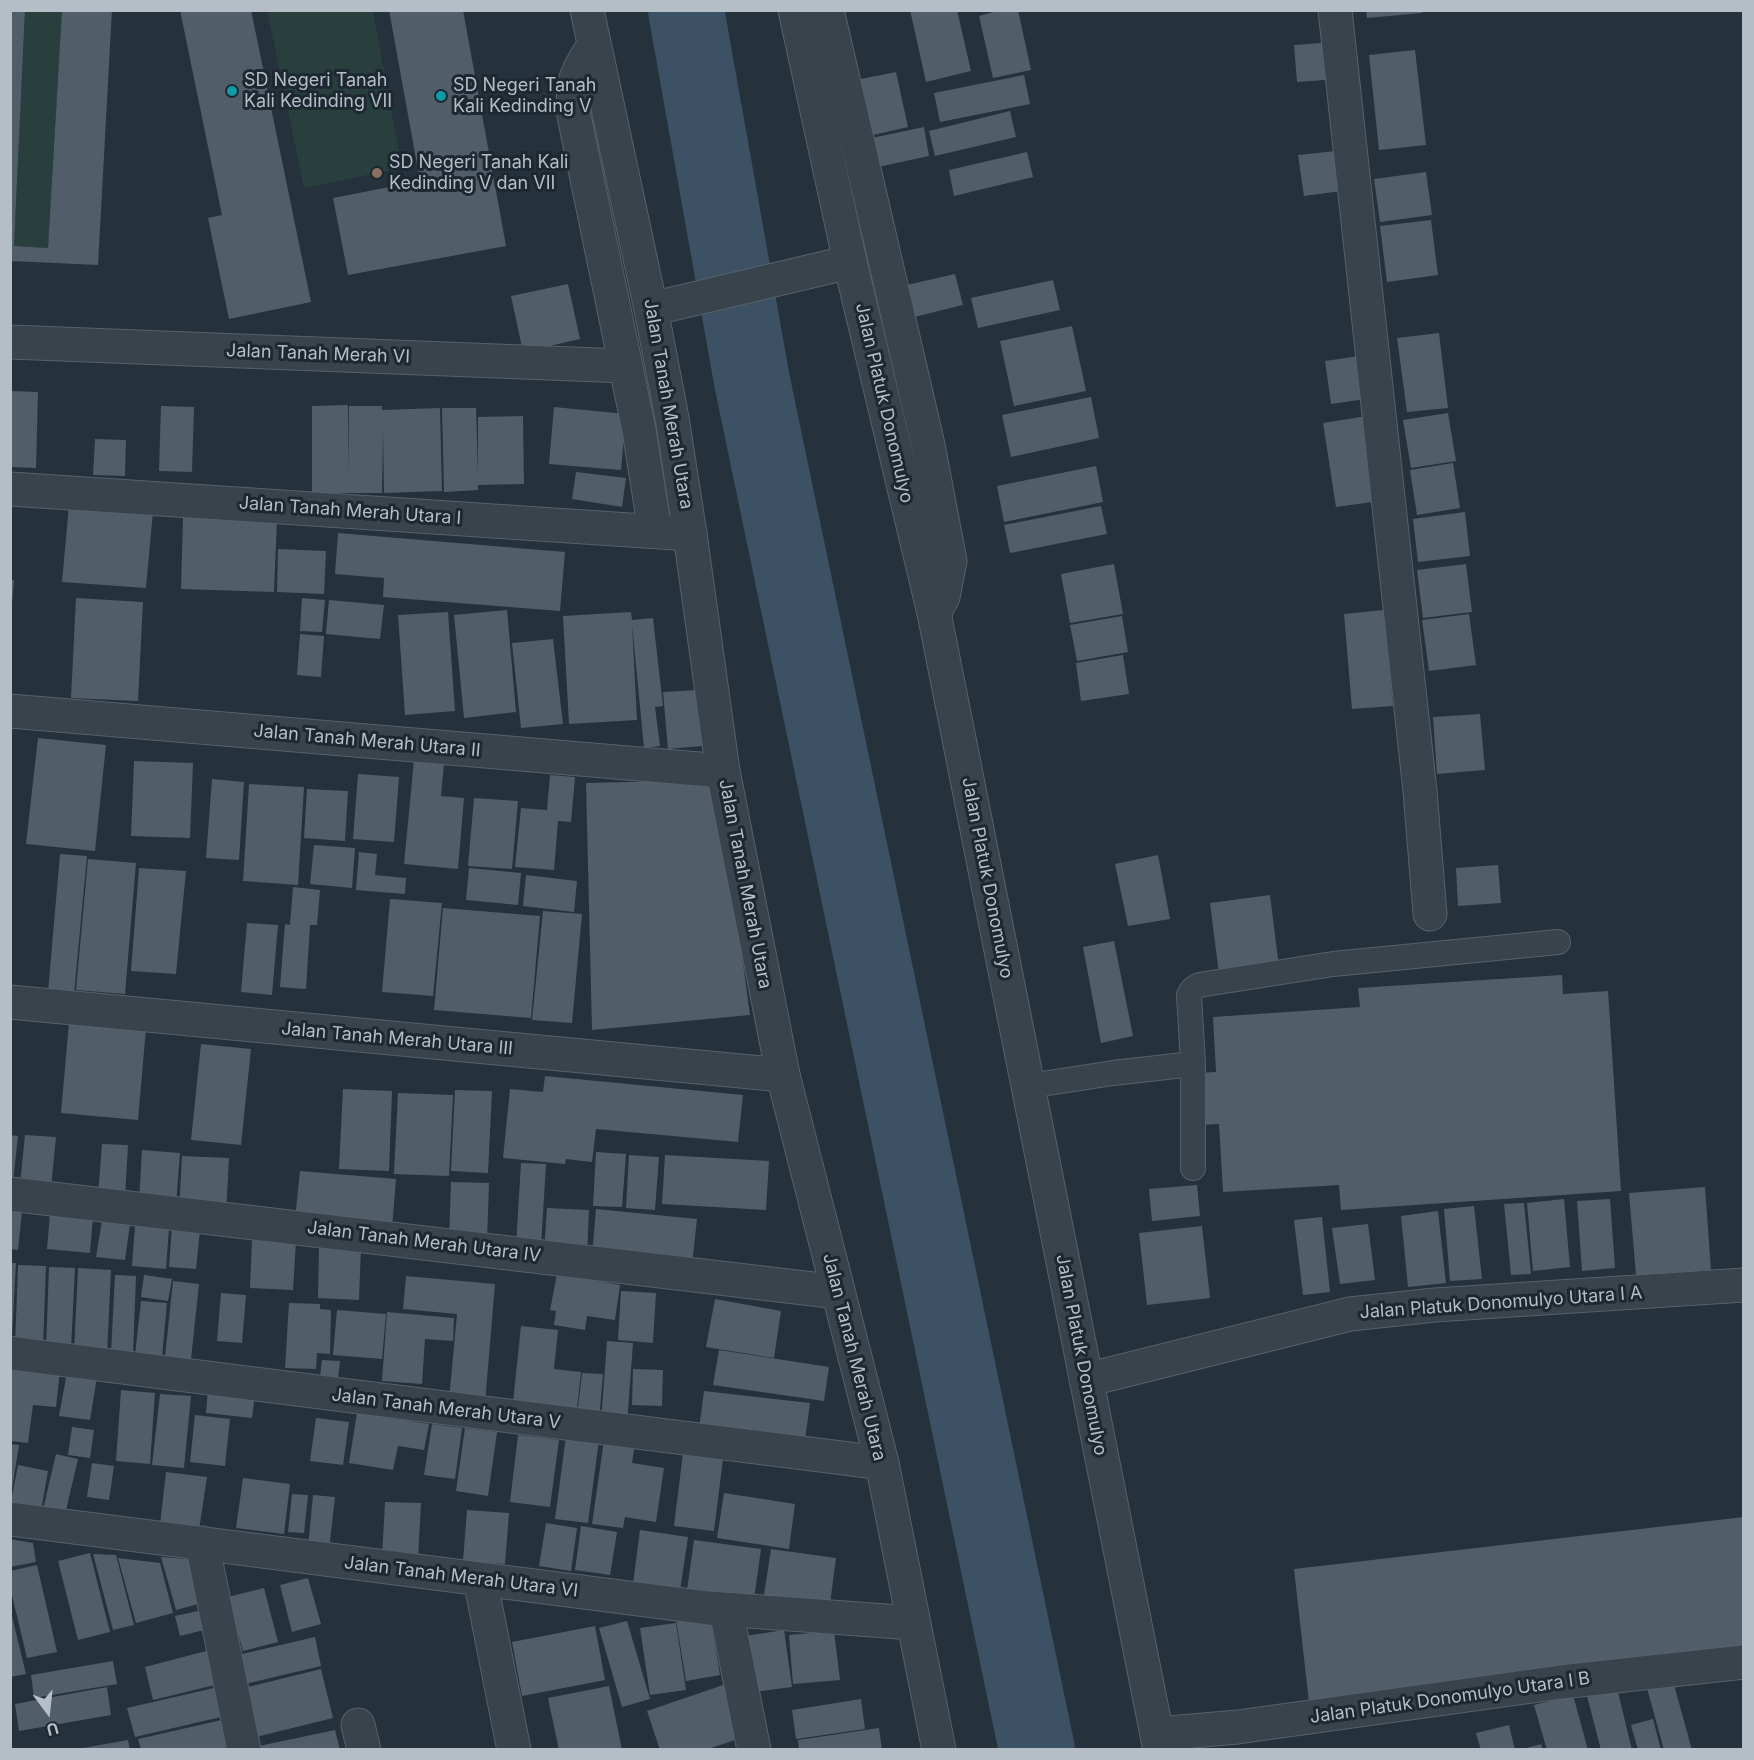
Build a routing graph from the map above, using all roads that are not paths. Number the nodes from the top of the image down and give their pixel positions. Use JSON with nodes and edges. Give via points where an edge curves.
{"nodes":[{"id":1,"x":587,"y":10,"type":"edge"},
{"id":2,"x":795,"y":10,"type":"edge"},
{"id":3,"x":827,"y":10,"type":"edge"},
{"id":4,"x":1335,"y":10,"type":"edge"},
{"id":5,"x":594,"y":45,"type":"junction"},
{"id":6,"x":850,"y":262,"type":"junction"},
{"id":7,"x":665,"y":305,"type":"junction"},
{"id":8,"x":10,"y":342,"type":"edge"},
{"id":9,"x":625,"y":366,"type":"junction"},
{"id":10,"x":10,"y":489,"type":"edge"},
{"id":11,"x":655,"y":531,"type":"junction"},
{"id":12,"x":690,"y":534,"type":"junction"},
{"id":13,"x":934,"y":613,"type":"junction"},
{"id":14,"x":10,"y":711,"type":"edge"},
{"id":15,"x":723,"y":771,"type":"junction"},
{"id":16,"x":1430,"y":914,"type":"dead end"},
{"id":17,"x":1558,"y":942,"type":"dead end"},
{"id":18,"x":10,"y":1002,"type":"edge"},
{"id":19,"x":1193,"y":1064,"type":"junction"},
{"id":20,"x":783,"y":1075,"type":"junction"},
{"id":21,"x":1029,"y":1086,"type":"junction"},
{"id":22,"x":1193,"y":1168,"type":"dead end"},
{"id":23,"x":10,"y":1194,"type":"edge"},
{"id":24,"x":1743,"y":1285,"type":"edge"},
{"id":25,"x":838,"y":1292,"type":"junction"},
{"id":26,"x":10,"y":1353,"type":"edge"},
{"id":27,"x":1086,"y":1380,"type":"junction"},
{"id":28,"x":882,"y":1463,"type":"junction"},
{"id":29,"x":10,"y":1519,"type":"edge"},
{"id":30,"x":202,"y":1543,"type":"junction"},
{"id":31,"x":480,"y":1579,"type":"junction"},
{"id":32,"x":726,"y":1610,"type":"junction"},
{"id":33,"x":913,"y":1623,"type":"junction"},
{"id":34,"x":1743,"y":1662,"type":"edge"},
{"id":35,"x":1158,"y":1742,"type":"edge"},
{"id":36,"x":244,"y":1749,"type":"edge"},
{"id":37,"x":514,"y":1749,"type":"edge"},
{"id":38,"x":754,"y":1749,"type":"edge"},
{"id":39,"x":939,"y":1749,"type":"edge"}],
"edges":[{"from":1,"to":5,"type":"street","name":"Jalan Tanah Merah Utara"},
{"from":2,"to":6,"type":"street","name":"Jalan Platuk Donomulyo"},
{"from":3,"to":13,"type":"street","via":[[928,445],[947,544],[947,580]]},
{"from":4,"to":16,"type":"street"},
{"from":5,"to":7,"type":"street","name":"Jalan Tanah Merah Utara"},
{"from":5,"to":9,"type":"street","via":[[577,71],[573,116]]},
{"from":6,"to":7,"type":"street"},
{"from":6,"to":13,"type":"street","name":"Jalan Platuk Donomulyo"},
{"from":7,"to":12,"type":"street","name":"Jalan Tanah Merah Utara"},
{"from":8,"to":9,"type":"street","name":"Jalan Tanah Merah VI"},
{"from":9,"to":11,"type":"street"},
{"from":10,"to":11,"type":"street","name":"Jalan Tanah Merah Utara I"},
{"from":11,"to":12,"type":"street","name":"Jalan Tanah Merah Utara I"},
{"from":12,"to":15,"type":"street","name":"Jalan Tanah Merah Utara"},
{"from":13,"to":21,"type":"street","name":"Jalan Platuk Donomulyo"},
{"from":14,"to":15,"type":"street","name":"Jalan Tanah Merah Utara II"},
{"from":15,"to":20,"type":"street","name":"Jalan Tanah Merah Utara"},
{"from":17,"to":19,"type":"lane","via":[[1333,964],[1199,985],[1189,995]]},
{"from":18,"to":20,"type":"street","name":"Jalan Tanah Merah Utara III"},
{"from":19,"to":21,"type":"lane"},
{"from":19,"to":22,"type":"lane"},
{"from":20,"to":25,"type":"street","name":"Jalan Tanah Merah Utara"},
{"from":21,"to":27,"type":"street","name":"Jalan Platuk Donomulyo"},
{"from":23,"to":25,"type":"street","name":"Jalan Tanah Merah Utara IV"},
{"from":24,"to":27,"type":"street","name":"Jalan Platuk Donomulyo Utara I A","via":[[1350,1314]]},
{"from":25,"to":28,"type":"street","name":"Jalan Tanah Merah Utara"},
{"from":26,"to":28,"type":"street","name":"Jalan Tanah Merah Utara V"},
{"from":27,"to":35,"type":"street","name":"Jalan Platuk Donomulyo"},
{"from":28,"to":33,"type":"street","name":"Jalan Tanah Merah Utara"},
{"from":29,"to":30,"type":"street","name":"Jalan Tanah Merah Utara VI"},
{"from":30,"to":31,"type":"street","name":"Jalan Tanah Merah Utara VI"},
{"from":30,"to":36,"type":"street"},
{"from":31,"to":32,"type":"street","name":"Jalan Tanah Merah Utara VI"},
{"from":31,"to":37,"type":"street"},
{"from":32,"to":33,"type":"street","name":"Jalan Tanah Merah Utara VI"},
{"from":32,"to":38,"type":"street"},
{"from":33,"to":39,"type":"street","name":"Jalan Tanah Merah Utara"},
{"from":34,"to":35,"type":"street","name":"Jalan Platuk Donomulyo Utara I B","via":[[1561,1682],[1238,1727]]}]}
